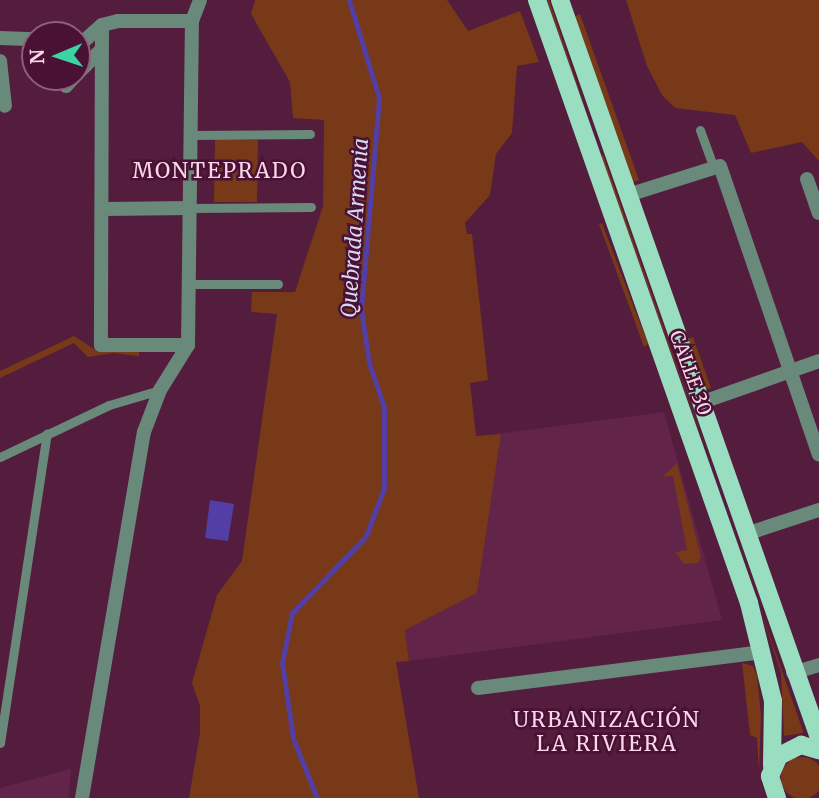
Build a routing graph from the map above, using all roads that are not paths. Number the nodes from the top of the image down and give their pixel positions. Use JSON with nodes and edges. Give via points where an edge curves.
{"nodes":[{"id":1,"x":200,"y":0,"type":"edge"},
{"id":2,"x":537,"y":0,"type":"edge"},
{"id":3,"x":559,"y":0,"type":"edge"},
{"id":4,"x":192,"y":21,"type":"junction"},
{"id":5,"x":102,"y":25,"type":"junction"},
{"id":6,"x":91,"y":35,"type":"edge"},
{"id":7,"x":0,"y":38,"type":"edge"},
{"id":8,"x":21,"y":39,"type":"edge"},
{"id":9,"x":101,"y":50,"type":"junction"},
{"id":10,"x":91,"y":60,"type":"edge"},
{"id":11,"x":0,"y":61,"type":"edge"},
{"id":12,"x":5,"y":106,"type":"dead end"},
{"id":13,"x":700,"y":130,"type":"dead end"},
{"id":14,"x":310,"y":134,"type":"dead end"},
{"id":15,"x":191,"y":135,"type":"junction"},
{"id":16,"x":713,"y":166,"type":"junction"},
{"id":17,"x":807,"y":179,"type":"dead end"},
{"id":18,"x":628,"y":195,"type":"junction"},
{"id":19,"x":311,"y":207,"type":"dead end"},
{"id":20,"x":191,"y":208,"type":"junction"},
{"id":21,"x":103,"y":209,"type":"junction"},
{"id":22,"x":819,"y":213,"type":"edge"},
{"id":23,"x":191,"y":284,"type":"junction"},
{"id":24,"x":278,"y":284,"type":"dead end"},
{"id":25,"x":188,"y":345,"type":"junction"},
{"id":26,"x":819,"y":361,"type":"edge"},
{"id":27,"x":791,"y":371,"type":"junction"},
{"id":28,"x":160,"y":390,"type":"junction"},
{"id":29,"x":701,"y":403,"type":"junction"},
{"id":30,"x":47,"y":434,"type":"junction"},
{"id":31,"x":819,"y":454,"type":"edge"},
{"id":32,"x":0,"y":457,"type":"edge"},
{"id":33,"x":819,"y":510,"type":"edge"},
{"id":34,"x":746,"y":534,"type":"junction"},
{"id":35,"x":763,"y":652,"type":"junction"},
{"id":36,"x":819,"y":665,"type":"edge"},
{"id":37,"x":793,"y":673,"type":"junction"},
{"id":38,"x":478,"y":688,"type":"dead end"},
{"id":39,"x":819,"y":738,"type":"edge"},
{"id":40,"x":0,"y":743,"type":"edge"},
{"id":41,"x":819,"y":750,"type":"edge"},
{"id":42,"x":772,"y":766,"type":"junction"},
{"id":43,"x":776,"y":797,"type":"edge"},
{"id":44,"x":82,"y":798,"type":"edge"}],
"edges":[{"from":1,"to":4,"type":"street"},
{"from":2,"to":35,"type":"main road","name":"CALLE 30"},
{"from":3,"to":18,"type":"main road","name":"CALLE 30"},
{"from":4,"to":5,"type":"street"},
{"from":4,"to":15,"type":"street"},
{"from":5,"to":6,"type":"street"},
{"from":5,"to":9,"type":"street"},
{"from":7,"to":8,"type":"street"},
{"from":9,"to":10,"type":"street"},
{"from":9,"to":21,"type":"street"},
{"from":11,"to":12,"type":"street"},
{"from":13,"to":16,"type":"lane"},
{"from":14,"to":15,"type":"lane"},
{"from":15,"to":20,"type":"street"},
{"from":16,"to":18,"type":"street"},
{"from":16,"to":27,"type":"street","via":[[720,166],[723,172]]},
{"from":17,"to":22,"type":"street"},
{"from":18,"to":29,"type":"main road","name":"CALLE 30"},
{"from":19,"to":20,"type":"lane"},
{"from":20,"to":21,"type":"street"},
{"from":20,"to":23,"type":"street"},
{"from":21,"to":25,"type":"street","via":[[101,345]]},
{"from":23,"to":24,"type":"lane"},
{"from":23,"to":25,"type":"street"},
{"from":25,"to":28,"type":"street"},
{"from":26,"to":27,"type":"street"},
{"from":27,"to":29,"type":"street"},
{"from":27,"to":31,"type":"street"},
{"from":28,"to":30,"type":"lane","via":[[109,405]]},
{"from":28,"to":44,"type":"street","via":[[144,432]]},
{"from":29,"to":34,"type":"main road","name":"CALLE 30"},
{"from":30,"to":32,"type":"lane"},
{"from":30,"to":40,"type":"lane"},
{"from":33,"to":34,"type":"street"},
{"from":34,"to":37,"type":"main road","name":"CALLE 30"},
{"from":35,"to":38,"type":"street"},
{"from":35,"to":42,"type":"main road","name":"CALLE 30","via":[[773,701]]},
{"from":36,"to":37,"type":"street"},
{"from":37,"to":39,"type":"main road","name":"CALLE 30"},
{"from":41,"to":42,"type":"main road","via":[[801,745],[789,749]]},
{"from":42,"to":43,"type":"main road","name":"CALLE 30"}]}
